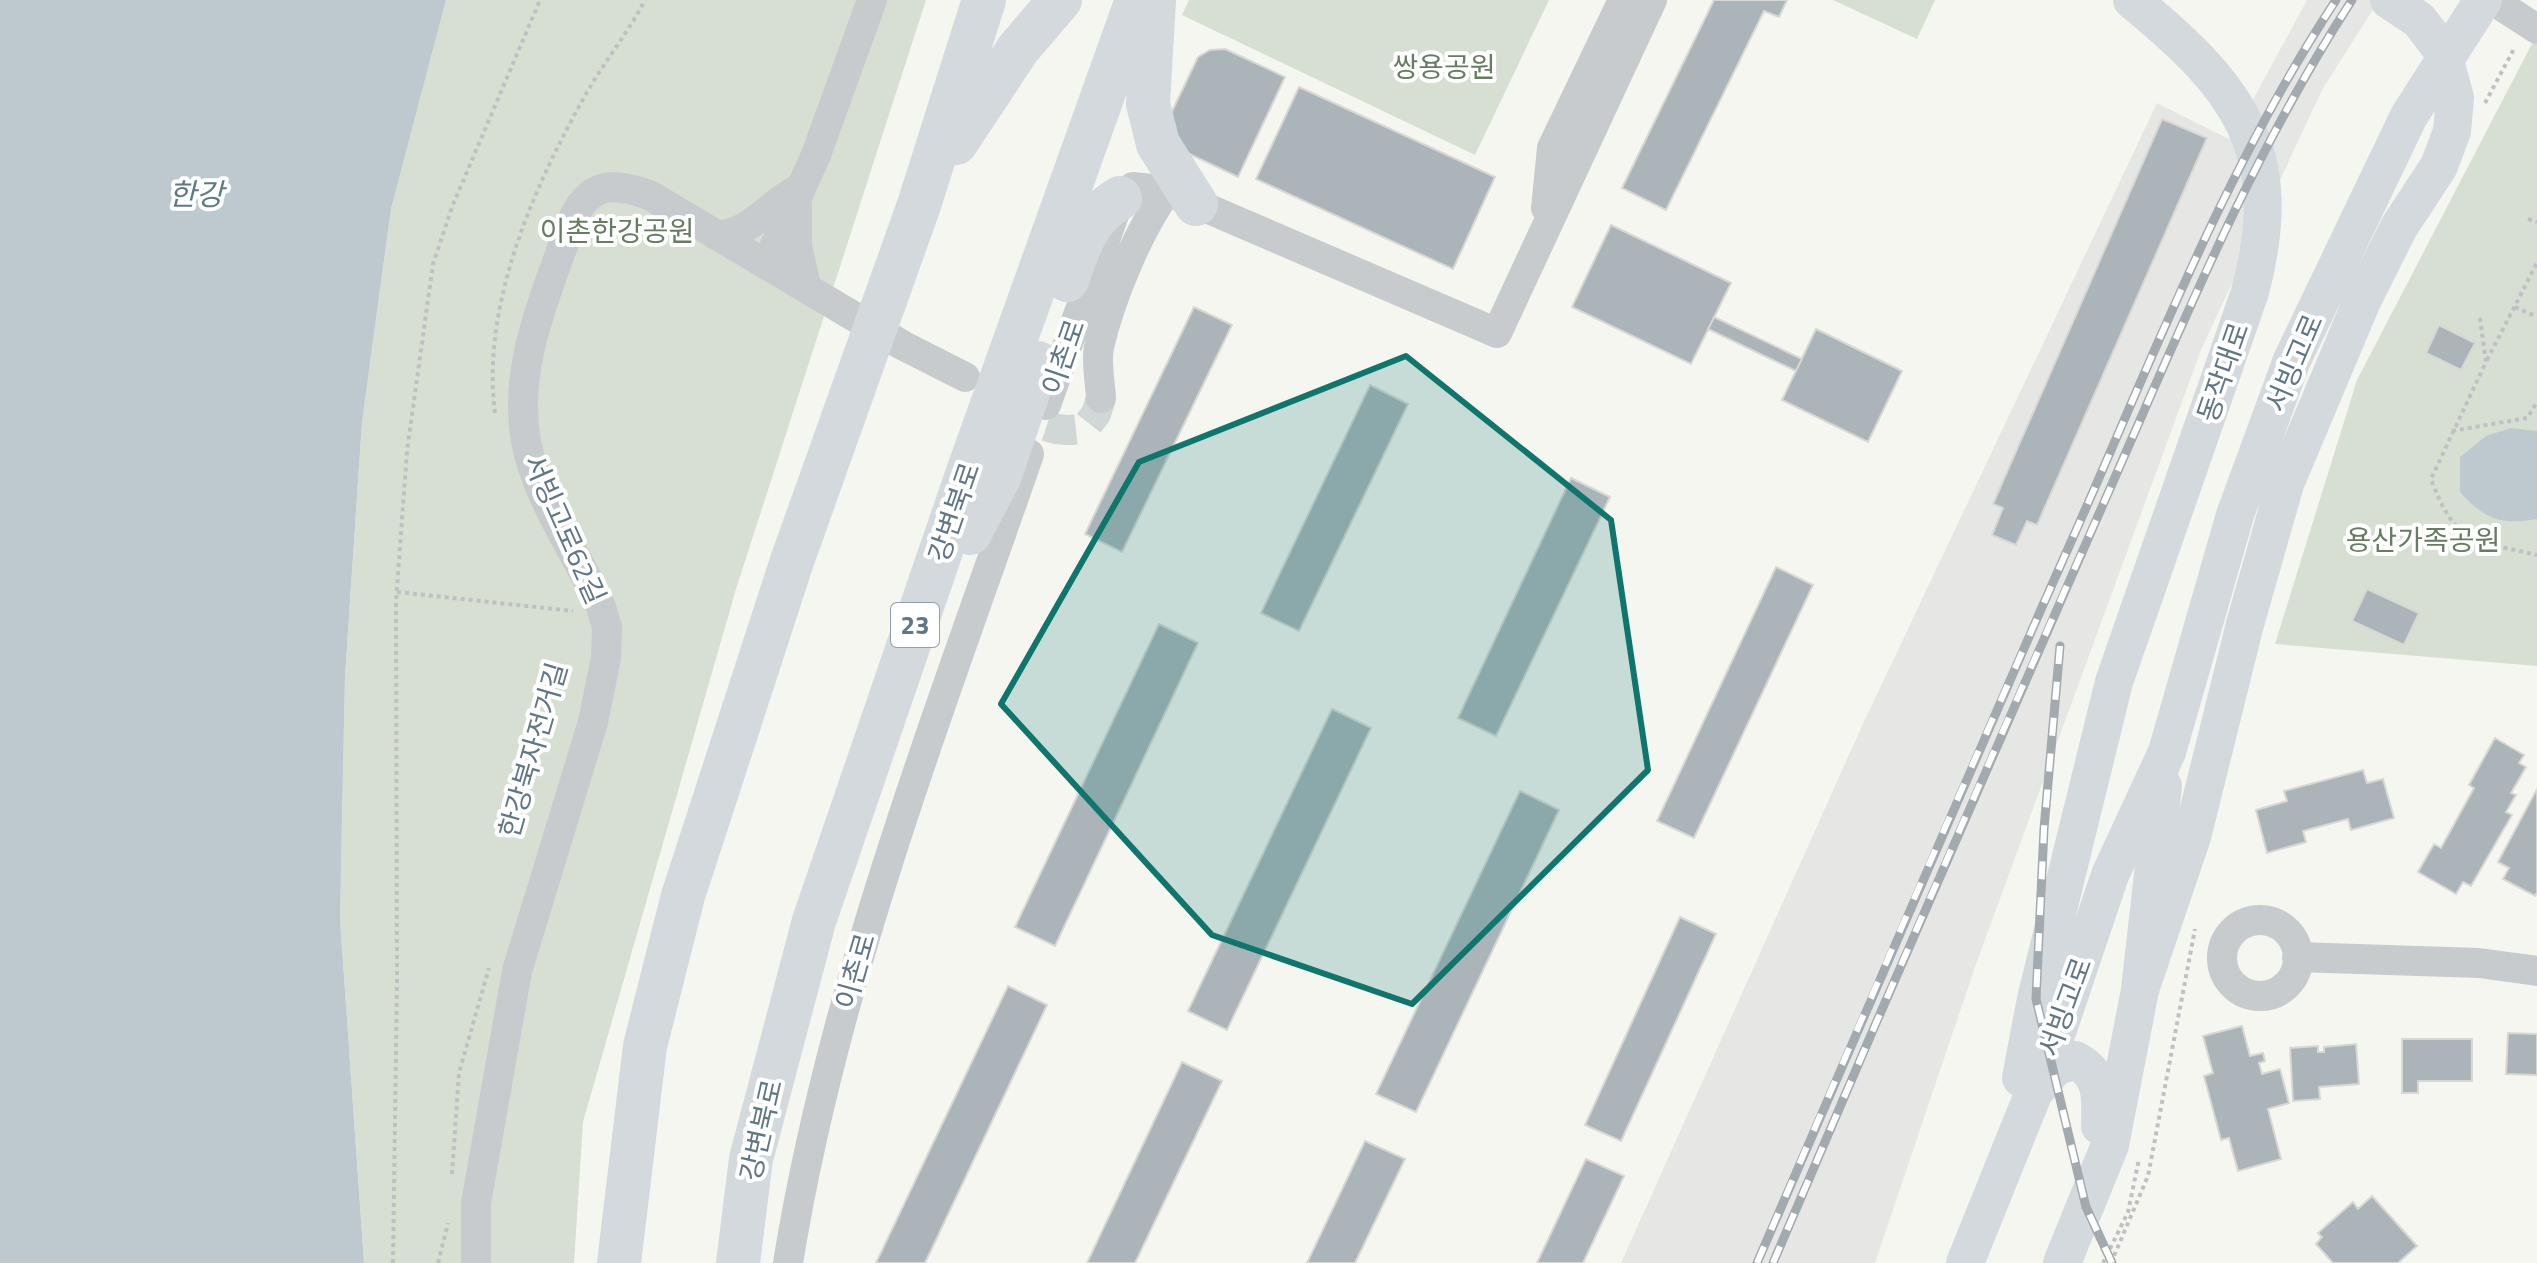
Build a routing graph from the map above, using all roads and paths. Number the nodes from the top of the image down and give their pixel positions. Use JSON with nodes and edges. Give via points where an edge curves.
{"nodes":[{"id":1,"x":540,"y":0,"type":"edge"},
{"id":2,"x":645,"y":0,"type":"edge"},
{"id":3,"x":872,"y":0,"type":"edge"},
{"id":4,"x":984,"y":0,"type":"edge"},
{"id":5,"x":1060,"y":0,"type":"edge"},
{"id":6,"x":1137,"y":0,"type":"edge"},
{"id":7,"x":1154,"y":0,"type":"edge"},
{"id":8,"x":1623,"y":0,"type":"edge"},
{"id":9,"x":1652,"y":0,"type":"edge"},
{"id":10,"x":1668,"y":0,"type":"edge"},
{"id":11,"x":2132,"y":0,"type":"edge"},
{"id":12,"x":2389,"y":0,"type":"edge"},
{"id":13,"x":2483,"y":0,"type":"edge"},
{"id":14,"x":2492,"y":0,"type":"edge"},
{"id":15,"x":2537,"y":29,"type":"edge"},
{"id":16,"x":799,"y":189,"type":"junction"},
{"id":17,"x":1120,"y":198,"type":"junction"},
{"id":18,"x":1181,"y":198,"type":"junction"},
{"id":19,"x":919,"y":205,"type":"junction"},
{"id":20,"x":2528,"y":219,"type":"dead end"},
{"id":21,"x":2537,"y":222,"type":"edge"},
{"id":22,"x":1543,"y":234,"type":"junction"},
{"id":23,"x":719,"y":236,"type":"junction"},
{"id":24,"x":767,"y":263,"type":"junction"},
{"id":25,"x":2537,"y":263,"type":"edge"},
{"id":26,"x":813,"y":290,"type":"junction"},
{"id":27,"x":2515,"y":307,"type":"junction"},
{"id":28,"x":2537,"y":317,"type":"edge"},
{"id":29,"x":2480,"y":318,"type":"dead end"},
{"id":30,"x":2486,"y":362,"type":"junction"},
{"id":31,"x":965,"y":377,"type":"dead end"},
{"id":32,"x":1101,"y":398,"type":"tunnel mouth"},
{"id":33,"x":2537,"y":402,"type":"edge"},
{"id":34,"x":496,"y":422,"type":"dead end"},
{"id":35,"x":2452,"y":431,"type":"junction"},
{"id":36,"x":2537,"y":555,"type":"edge"},
{"id":37,"x":397,"y":592,"type":"junction"},
{"id":38,"x":571,"y":600,"type":"dead end"},
{"id":39,"x":576,"y":612,"type":"junction"},
{"id":40,"x":578,"y":621,"type":"dead end"},
{"id":41,"x":897,"y":678,"type":"junction"},
{"id":42,"x":2167,"y":752,"type":"junction"},
{"id":43,"x":2297,"y":957,"type":"dead end"},
{"id":44,"x":491,"y":963,"type":"dead end"},
{"id":45,"x":2537,"y":971,"type":"edge"},
{"id":46,"x":2140,"y":990,"type":"junction"},
{"id":47,"x":2033,"y":1093,"type":"junction"},
{"id":48,"x":2008,"y":1153,"type":"junction"},
{"id":49,"x":2099,"y":1174,"type":"junction"},
{"id":50,"x":452,"y":1185,"type":"dead end"},
{"id":51,"x":450,"y":1210,"type":"dead end"},
{"id":52,"x":393,"y":1263,"type":"edge"},
{"id":53,"x":438,"y":1263,"type":"edge"},
{"id":54,"x":476,"y":1263,"type":"edge"},
{"id":55,"x":619,"y":1263,"type":"edge"},
{"id":56,"x":738,"y":1263,"type":"edge"},
{"id":57,"x":788,"y":1263,"type":"edge"},
{"id":58,"x":1965,"y":1263,"type":"edge"},
{"id":59,"x":2062,"y":1263,"type":"edge"}],
"edges":[{"from":1,"to":37,"type":"path","via":[[433,264],[407,451]]},
{"from":2,"to":34,"type":"path","via":[[561,140],[512,264],[497,329],[492,385]]},
{"from":3,"to":16,"type":"street"},
{"from":4,"to":19,"type":"highway"},
{"from":5,"to":19,"type":"highway","via":[[987,92]]},
{"from":6,"to":41,"type":"highway","name":"강변북로","number":"23"},
{"from":7,"to":18,"type":"highway","via":[[1148,104]]},
{"from":8,"to":22,"type":"street","via":[[1552,148]]},
{"from":9,"to":22,"type":"street"},
{"from":10,"to":22,"type":"street","via":[[1577,189]]},
{"from":11,"to":48,"type":"main road","name":"동작대로","via":[[2189,47],[2233,100],[2257,159],[2263,217],[2250,292],[2114,682],[2036,999]]},
{"from":12,"to":46,"type":"main road","via":[[2419,20],[2442,50],[2455,98],[2452,131],[2439,166],[2399,227],[2362,301],[2291,470],[2245,624],[2192,837]]},
{"from":13,"to":42,"type":"main road","name":"서빙고로","via":[[2409,116],[2292,360],[2235,515]]},
{"from":14,"to":15,"type":"street"},
{"from":16,"to":23,"type":"street","via":[[776,200],[744,232]]},
{"from":16,"to":24,"type":"street"},
{"from":16,"to":26,"type":"street","via":[[797,246]]},
{"from":17,"to":18,"type":"street","via":[[1133,187]]},
{"from":17,"to":41,"type":"highway","via":[[1102,209],[1084,232],[1000,475]]},
{"from":17,"to":57,"type":"street","name":"이촌로","via":[[874,905],[832,1051]]},
{"from":18,"to":22,"type":"street","via":[[1497,333]]},
{"from":18,"to":32,"type":"street","via":[[1150,214],[1135,247],[1099,350]]},
{"from":19,"to":55,"type":"highway","via":[[792,561],[683,896],[645,1046]]},
{"from":20,"to":21,"type":"path"},
{"from":23,"to":24,"type":"street","name":"서빙고로62길"},
{"from":23,"to":54,"type":"street","name":"서빙고로62길","via":[[651,196],[632,189],[601,190],[575,215],[534,332],[525,371],[526,443],[601,607],[607,627],[606,658],[593,722],[517,971],[476,1203]]},
{"from":24,"to":26,"type":"street","name":"서빙고로62길"},
{"from":25,"to":27,"type":"path"},
{"from":26,"to":31,"type":"street","name":"서빙고로62길"},
{"from":27,"to":28,"type":"path"},
{"from":27,"to":30,"type":"path"},
{"from":29,"to":30,"type":"path"},
{"from":30,"to":35,"type":"path"},
{"from":33,"to":35,"type":"path","via":[[2527,418]]},
{"from":35,"to":36,"type":"path","via":[[2431,479],[2444,515],[2470,538]]},
{"from":37,"to":39,"type":"path"},
{"from":37,"to":52,"type":"path"},
{"from":38,"to":39,"type":"path"},
{"from":39,"to":40,"type":"path"},
{"from":41,"to":56,"type":"highway","name":"강변북로","number":"23","via":[[814,921],[751,1159]]},
{"from":42,"to":46,"type":"main road","name":"서빙고로"},
{"from":42,"to":47,"type":"main road","name":"서빙고로","via":[[2110,875]]},
{"from":43,"to":45,"type":"street","via":[[2479,963]]},
{"from":44,"to":50,"type":"path","via":[[459,1073]]},
{"from":46,"to":49,"type":"main road","name":"서빙고로","via":[[2110,1145]]},
{"from":47,"to":48,"type":"main road","name":"서빙고로"},
{"from":47,"to":49,"type":"main road","via":[[2055,1067],[2075,1060],[2090,1068],[2101,1091]]},
{"from":48,"to":58,"type":"main road","name":"서빙고로"},
{"from":49,"to":59,"type":"main road","name":"서빙고로"},
{"from":51,"to":53,"type":"path"}]}
